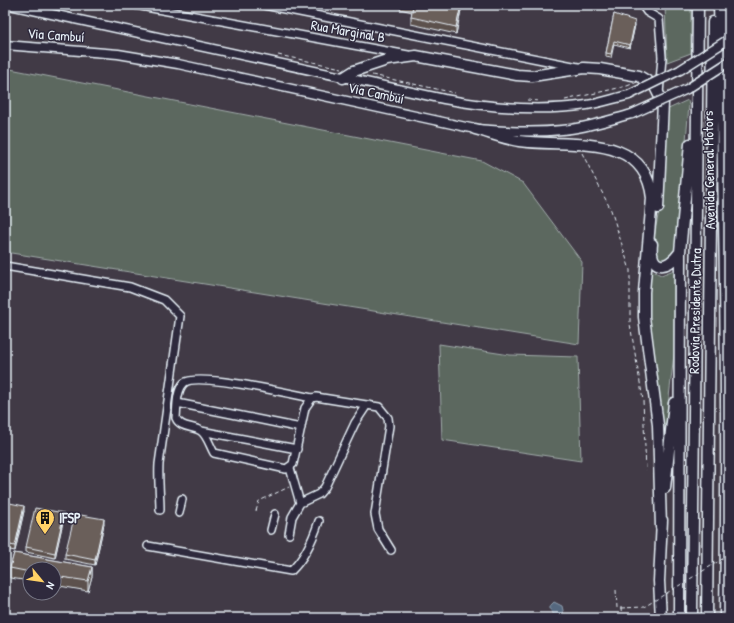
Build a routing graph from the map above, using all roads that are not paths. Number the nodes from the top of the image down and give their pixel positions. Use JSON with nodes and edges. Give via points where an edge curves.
{"nodes":[{"id":1,"x":10,"y":5,"type":"edge"},
{"id":2,"x":134,"y":5,"type":"edge"},
{"id":3,"x":264,"y":5,"type":"edge"},
{"id":4,"x":642,"y":5,"type":"edge"},
{"id":5,"x":698,"y":5,"type":"edge"},
{"id":6,"x":713,"y":5,"type":"edge"},
{"id":7,"x":719,"y":5,"type":"edge"},
{"id":8,"x":729,"y":39,"type":"edge"},
{"id":9,"x":5,"y":45,"type":"edge"},
{"id":10,"x":416,"y":56,"type":"junction"},
{"id":11,"x":697,"y":58,"type":"junction"},
{"id":12,"x":729,"y":62,"type":"edge"},
{"id":13,"x":584,"y":68,"type":"junction"},
{"id":14,"x":343,"y":78,"type":"junction"},
{"id":15,"x":660,"y":94,"type":"junction"},
{"id":16,"x":475,"y":129,"type":"junction"},
{"id":17,"x":680,"y":252,"type":"junction"},
{"id":18,"x":5,"y":266,"type":"edge"},
{"id":19,"x":680,"y":346,"type":"junction"},
{"id":20,"x":312,"y":398,"type":"junction"},
{"id":21,"x":177,"y":403,"type":"junction"},
{"id":22,"x":367,"y":405,"type":"junction"},
{"id":23,"x":727,"y":421,"type":"edge"},
{"id":24,"x":301,"y":428,"type":"junction"},
{"id":25,"x":200,"y":431,"type":"junction"},
{"id":26,"x":297,"y":449,"type":"junction"},
{"id":27,"x":290,"y":468,"type":"junction"},
{"id":28,"x":728,"y":477,"type":"edge"},
{"id":29,"x":182,"y":499,"type":"dead end"},
{"id":30,"x":300,"y":503,"type":"junction"},
{"id":31,"x":160,"y":510,"type":"dead end"},
{"id":32,"x":179,"y":513,"type":"dead end"},
{"id":33,"x":275,"y":514,"type":"dead end"},
{"id":34,"x":318,"y":521,"type":"dead end"},
{"id":35,"x":661,"y":527,"type":"junction"},
{"id":36,"x":271,"y":530,"type":"dead end"},
{"id":37,"x":288,"y":534,"type":"dead end"},
{"id":38,"x":148,"y":546,"type":"dead end"},
{"id":39,"x":391,"y":550,"type":"dead end"},
{"id":40,"x":661,"y":618,"type":"edge"},
{"id":41,"x":679,"y":618,"type":"edge"},
{"id":42,"x":692,"y":618,"type":"edge"},
{"id":43,"x":706,"y":618,"type":"edge"},
{"id":44,"x":725,"y":618,"type":"edge"}],
"edges":[{"from":1,"to":14,"type":"main road","name":"Via Cambuí"},
{"from":2,"to":10,"type":"lane","name":"Rua Marginal B"},
{"from":3,"to":13,"type":"lane"},
{"from":4,"to":15,"type":"lane","via":[[647,12],[659,19],[662,57]]},
{"from":5,"to":11,"type":"highway","name":"Rodovia Presidente Dutra"},
{"from":6,"to":43,"type":"highway","name":"Rodovia Presidente Dutra"},
{"from":7,"to":23,"type":"highway","name":"Avenida General Motors"},
{"from":8,"to":14,"type":"main road","name":"Via Cambuí","bridge":true,"via":[[680,70],[629,95],[588,105],[531,109],[493,108]]},
{"from":9,"to":16,"type":"main road","name":"Via Cambuí","via":[[111,53],[178,64]]},
{"from":10,"to":13,"type":"highway","via":[[517,75],[532,76]]},
{"from":10,"to":14,"type":"highway","via":[[387,60],[354,71]]},
{"from":11,"to":17,"type":"highway"},
{"from":11,"to":42,"type":"highway","name":"Rodovia Presidente Dutra"},
{"from":12,"to":16,"type":"main road","name":"Via Cambuí","bridge":true,"via":[[687,90],[632,114],[596,124],[563,130],[522,132]]},
{"from":13,"to":15,"type":"highway","via":[[639,76],[654,85]]},
{"from":15,"to":17,"type":"highway","via":[[663,103],[659,192],[652,248],[656,263],[661,266],[673,262]]},
{"from":16,"to":35,"type":"highway","via":[[519,141],[608,147],[624,152],[636,160],[651,184],[644,292],[645,324],[658,425]]},
{"from":17,"to":19,"type":"highway"},
{"from":18,"to":31,"type":"lane","via":[[130,287],[164,300],[180,316],[157,483]]},
{"from":19,"to":35,"type":"highway"},
{"from":19,"to":41,"type":"highway"},
{"from":20,"to":21,"type":"lane","via":[[210,380],[192,380],[185,382],[179,389]]},
{"from":20,"to":22,"type":"lane"},
{"from":20,"to":24,"type":"lane","via":[[307,403]]},
{"from":21,"to":24,"type":"lane"},
{"from":21,"to":25,"type":"lane","via":[[177,421]]},
{"from":22,"to":30,"type":"lane","via":[[355,423],[325,487],[319,494]]},
{"from":22,"to":39,"type":"lane","via":[[379,407],[388,418],[375,514],[378,529]]},
{"from":23,"to":28,"type":"highway","name":"Avenida General Motors"},
{"from":24,"to":26,"type":"lane"},
{"from":25,"to":26,"type":"lane"},
{"from":25,"to":27,"type":"lane","via":[[206,436],[214,453]]},
{"from":26,"to":27,"type":"lane"},
{"from":27,"to":30,"type":"lane"},
{"from":28,"to":44,"type":"highway","name":"Avenida General Motors"},
{"from":29,"to":32,"type":"lane"},
{"from":30,"to":37,"type":"lane","via":[[292,517]]},
{"from":33,"to":36,"type":"lane"},
{"from":34,"to":38,"type":"lane","via":[[313,538],[297,566],[291,571]]},
{"from":35,"to":40,"type":"highway"}]}
